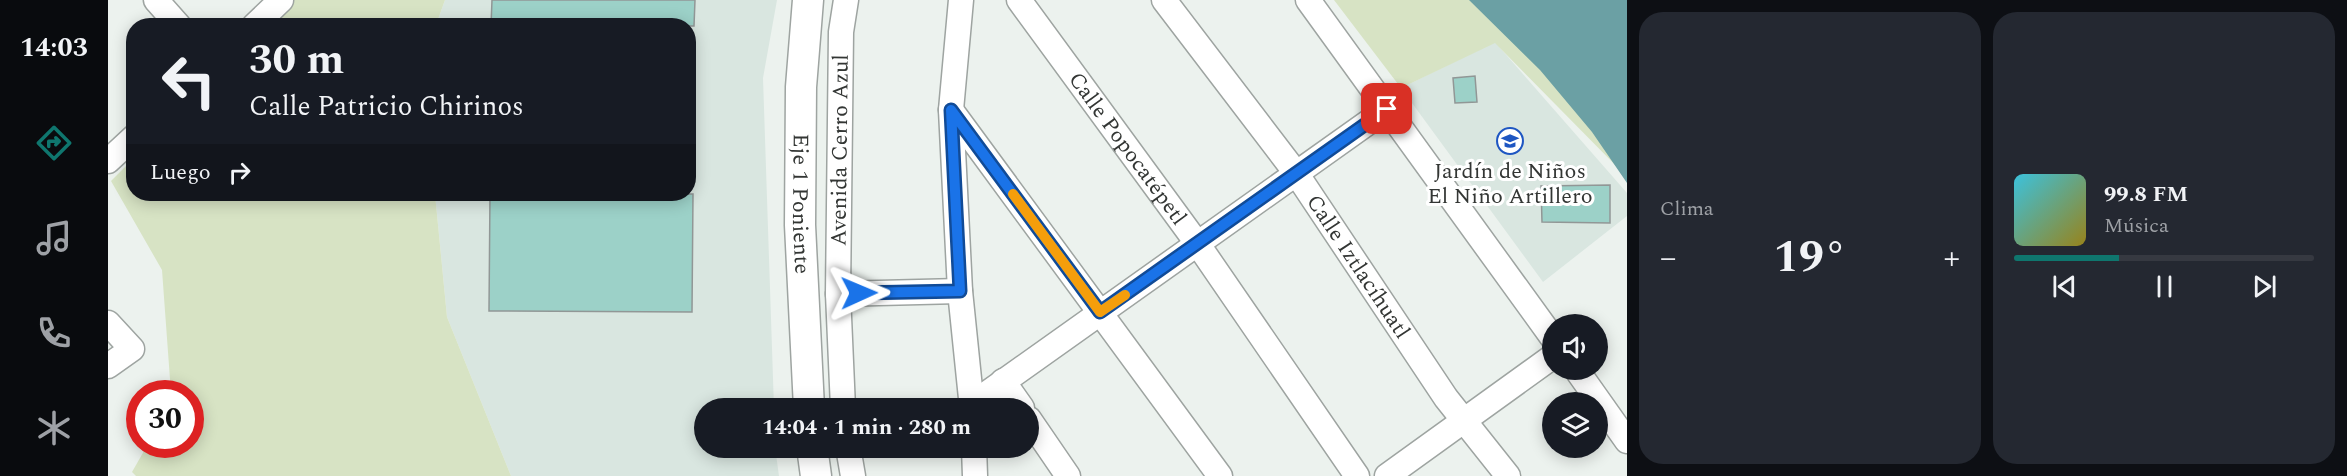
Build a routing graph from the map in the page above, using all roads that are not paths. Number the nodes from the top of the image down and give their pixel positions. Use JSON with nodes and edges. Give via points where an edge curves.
{"nodes":[{"id":1,"x":156,"y":0,"type":"edge"},
{"id":2,"x":281,"y":0,"type":"edge"},
{"id":3,"x":808,"y":0,"type":"edge"},
{"id":4,"x":846,"y":0,"type":"edge"},
{"id":5,"x":961,"y":0,"type":"edge"},
{"id":6,"x":1019,"y":0,"type":"edge"},
{"id":7,"x":1164,"y":0,"type":"edge"},
{"id":8,"x":1308,"y":0,"type":"edge"},
{"id":9,"x":172,"y":18,"type":"edge"},
{"id":10,"x":262,"y":18,"type":"edge"},
{"id":11,"x":1387,"y":109,"type":"junction"},
{"id":12,"x":951,"y":110,"type":"junction"},
{"id":13,"x":126,"y":144,"type":"edge"},
{"id":14,"x":108,"y":160,"type":"edge"},
{"id":15,"x":1296,"y":173,"type":"junction"},
{"id":16,"x":1197,"y":243,"type":"junction"},
{"id":17,"x":960,"y":291,"type":"junction"},
{"id":18,"x":838,"y":294,"type":"junction"},
{"id":19,"x":1100,"y":312,"type":"junction"},
{"id":20,"x":108,"y":323,"type":"edge"},
{"id":21,"x":1542,"y":323,"type":"edge"},
{"id":22,"x":1542,"y":364,"type":"edge"},
{"id":23,"x":108,"y":366,"type":"edge"},
{"id":24,"x":1584,"y":380,"type":"edge"},
{"id":25,"x":1003,"y":381,"type":"junction"},
{"id":26,"x":809,"y":398,"type":"edge"},
{"id":27,"x":843,"y":398,"type":"edge"},
{"id":28,"x":971,"y":398,"type":"edge"},
{"id":29,"x":982,"y":398,"type":"edge"},
{"id":30,"x":1015,"y":398,"type":"edge"},
{"id":31,"x":1463,"y":421,"type":"junction"},
{"id":32,"x":1039,"y":434,"type":"edge"},
{"id":33,"x":1627,"y":441,"type":"edge"},
{"id":34,"x":814,"y":458,"type":"edge"},
{"id":35,"x":850,"y":458,"type":"edge"},
{"id":36,"x":974,"y":458,"type":"edge"},
{"id":37,"x":816,"y":476,"type":"edge"},
{"id":38,"x":853,"y":476,"type":"edge"},
{"id":39,"x":975,"y":476,"type":"edge"},
{"id":40,"x":1068,"y":476,"type":"edge"},
{"id":41,"x":1220,"y":476,"type":"edge"},
{"id":42,"x":1357,"y":476,"type":"edge"},
{"id":43,"x":1387,"y":476,"type":"edge"},
{"id":44,"x":1508,"y":476,"type":"edge"}],
"edges":[{"from":1,"to":9,"type":"street"},
{"from":2,"to":10,"type":"street"},
{"from":3,"to":26,"type":"main road","name":"Eje 1 Poniente","via":[[801,87],[800,225]]},
{"from":4,"to":18,"type":"street","name":"Avenida Cerro Azul","via":[[841,32]]},
{"from":5,"to":12,"type":"street"},
{"from":6,"to":16,"type":"street","name":"Calle Popocatépetl"},
{"from":7,"to":15,"type":"street","name":"Calle Iztlacíhuatl"},
{"from":8,"to":11,"type":"street"},
{"from":11,"to":15,"type":"street"},
{"from":11,"to":21,"type":"street"},
{"from":12,"to":17,"type":"street"},
{"from":12,"to":19,"type":"street"},
{"from":13,"to":14,"type":"street"},
{"from":15,"to":16,"type":"street"},
{"from":15,"to":31,"type":"street","name":"Calle Iztlacíhuatl"},
{"from":16,"to":19,"type":"street"},
{"from":16,"to":42,"type":"street","name":"Calle Popocatépetl"},
{"from":17,"to":18,"type":"street"},
{"from":17,"to":28,"type":"street"},
{"from":18,"to":27,"type":"street","name":"Avenida Cerro Azul"},
{"from":19,"to":25,"type":"street"},
{"from":19,"to":41,"type":"street"},
{"from":20,"to":23,"type":"street","via":[[132,349]]},
{"from":22,"to":31,"type":"street"},
{"from":24,"to":33,"type":"street"},
{"from":25,"to":29,"type":"street"},
{"from":25,"to":30,"type":"street"},
{"from":31,"to":43,"type":"street"},
{"from":31,"to":44,"type":"street","name":"Calle Iztlacíhuatl"},
{"from":32,"to":40,"type":"street"},
{"from":34,"to":37,"type":"main road"},
{"from":35,"to":38,"type":"street"},
{"from":36,"to":39,"type":"street"}]}
